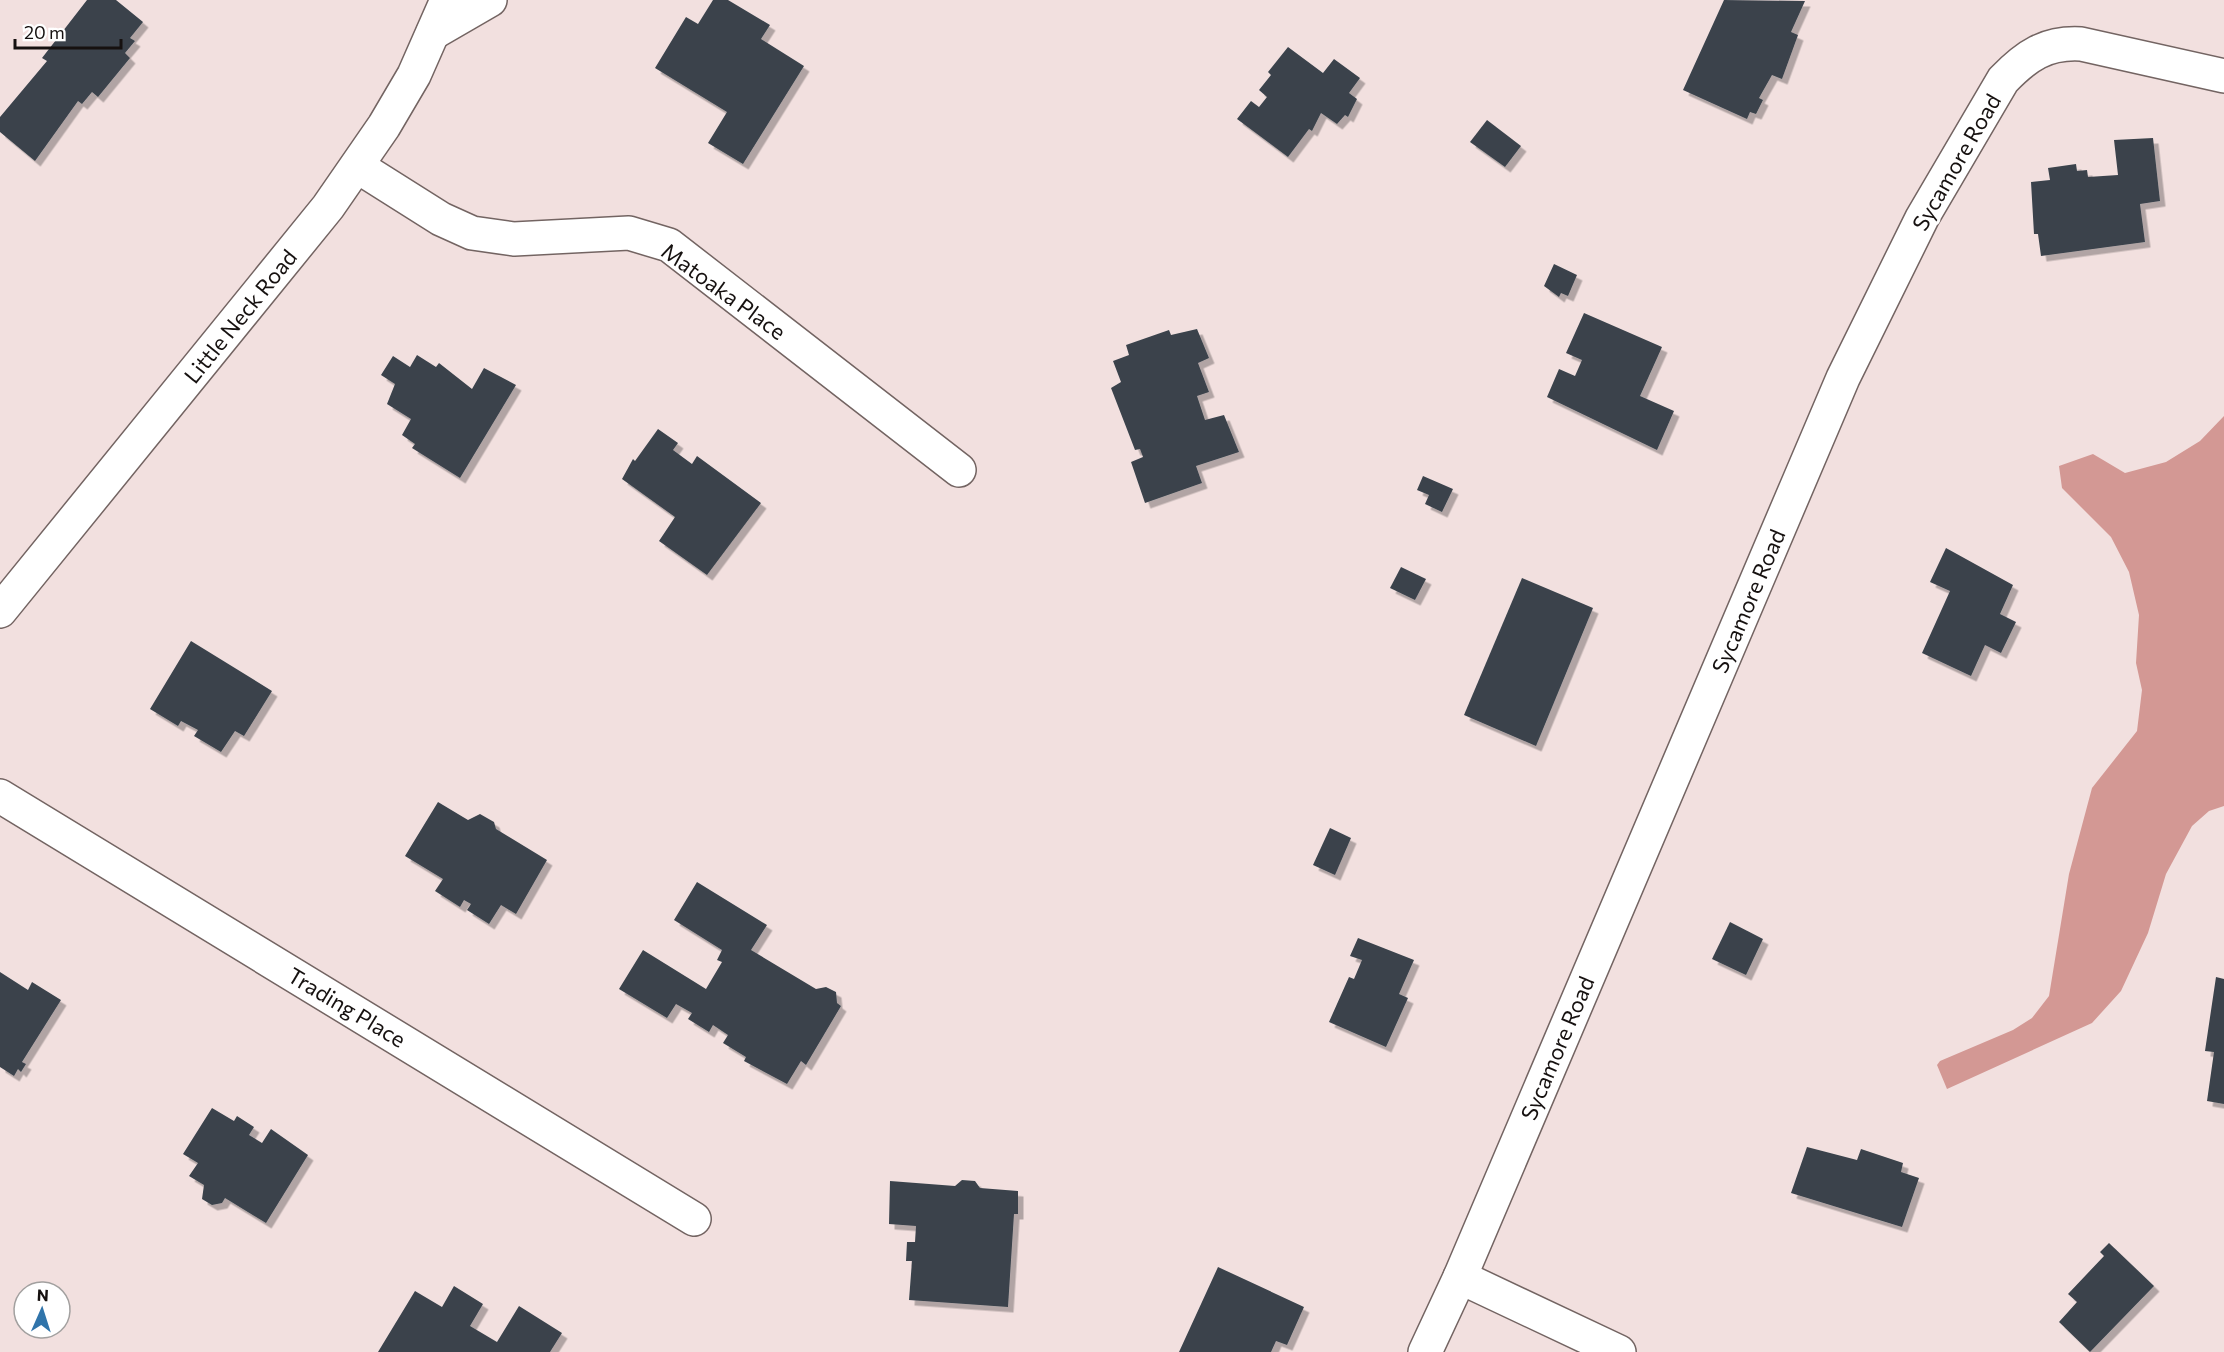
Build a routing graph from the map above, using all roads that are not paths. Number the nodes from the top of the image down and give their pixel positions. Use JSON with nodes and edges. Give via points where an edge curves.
{"nodes":[{"id":1,"x":447,"y":0,"type":"edge"},
{"id":2,"x":490,"y":0,"type":"edge"},
{"id":3,"x":433,"y":33,"type":"junction"},
{"id":4,"x":2224,"y":75,"type":"edge"},
{"id":5,"x":357,"y":166,"type":"junction"},
{"id":6,"x":959,"y":470,"type":"dead end"},
{"id":7,"x":0,"y":611,"type":"edge"},
{"id":8,"x":0,"y":796,"type":"edge"},
{"id":9,"x":694,"y":1219,"type":"dead end"},
{"id":10,"x":1460,"y":1276,"type":"junction"},
{"id":11,"x":1425,"y":1352,"type":"edge"},
{"id":12,"x":1619,"y":1352,"type":"edge"}],
"edges":[{"from":1,"to":3,"type":"street","name":"Little Neck Road"},
{"from":2,"to":3,"type":"street"},
{"from":3,"to":5,"type":"street","name":"Little Neck Road","via":[[414,75]]},
{"from":4,"to":10,"type":"street","name":"Sycamore Road","via":[[2070,44],[2044,48],[2021,61],[2003,80],[1922,218],[1843,378]]},
{"from":5,"to":6,"type":"street","name":"Matoaka Place","via":[[441,219],[472,232],[514,239],[629,233],[669,245]]},
{"from":5,"to":7,"type":"street","name":"Little Neck Road","via":[[328,207]]},
{"from":8,"to":9,"type":"street","name":"Trading Place"},
{"from":10,"to":11,"type":"street","name":"Sycamore Road"},
{"from":10,"to":12,"type":"street"}]}
